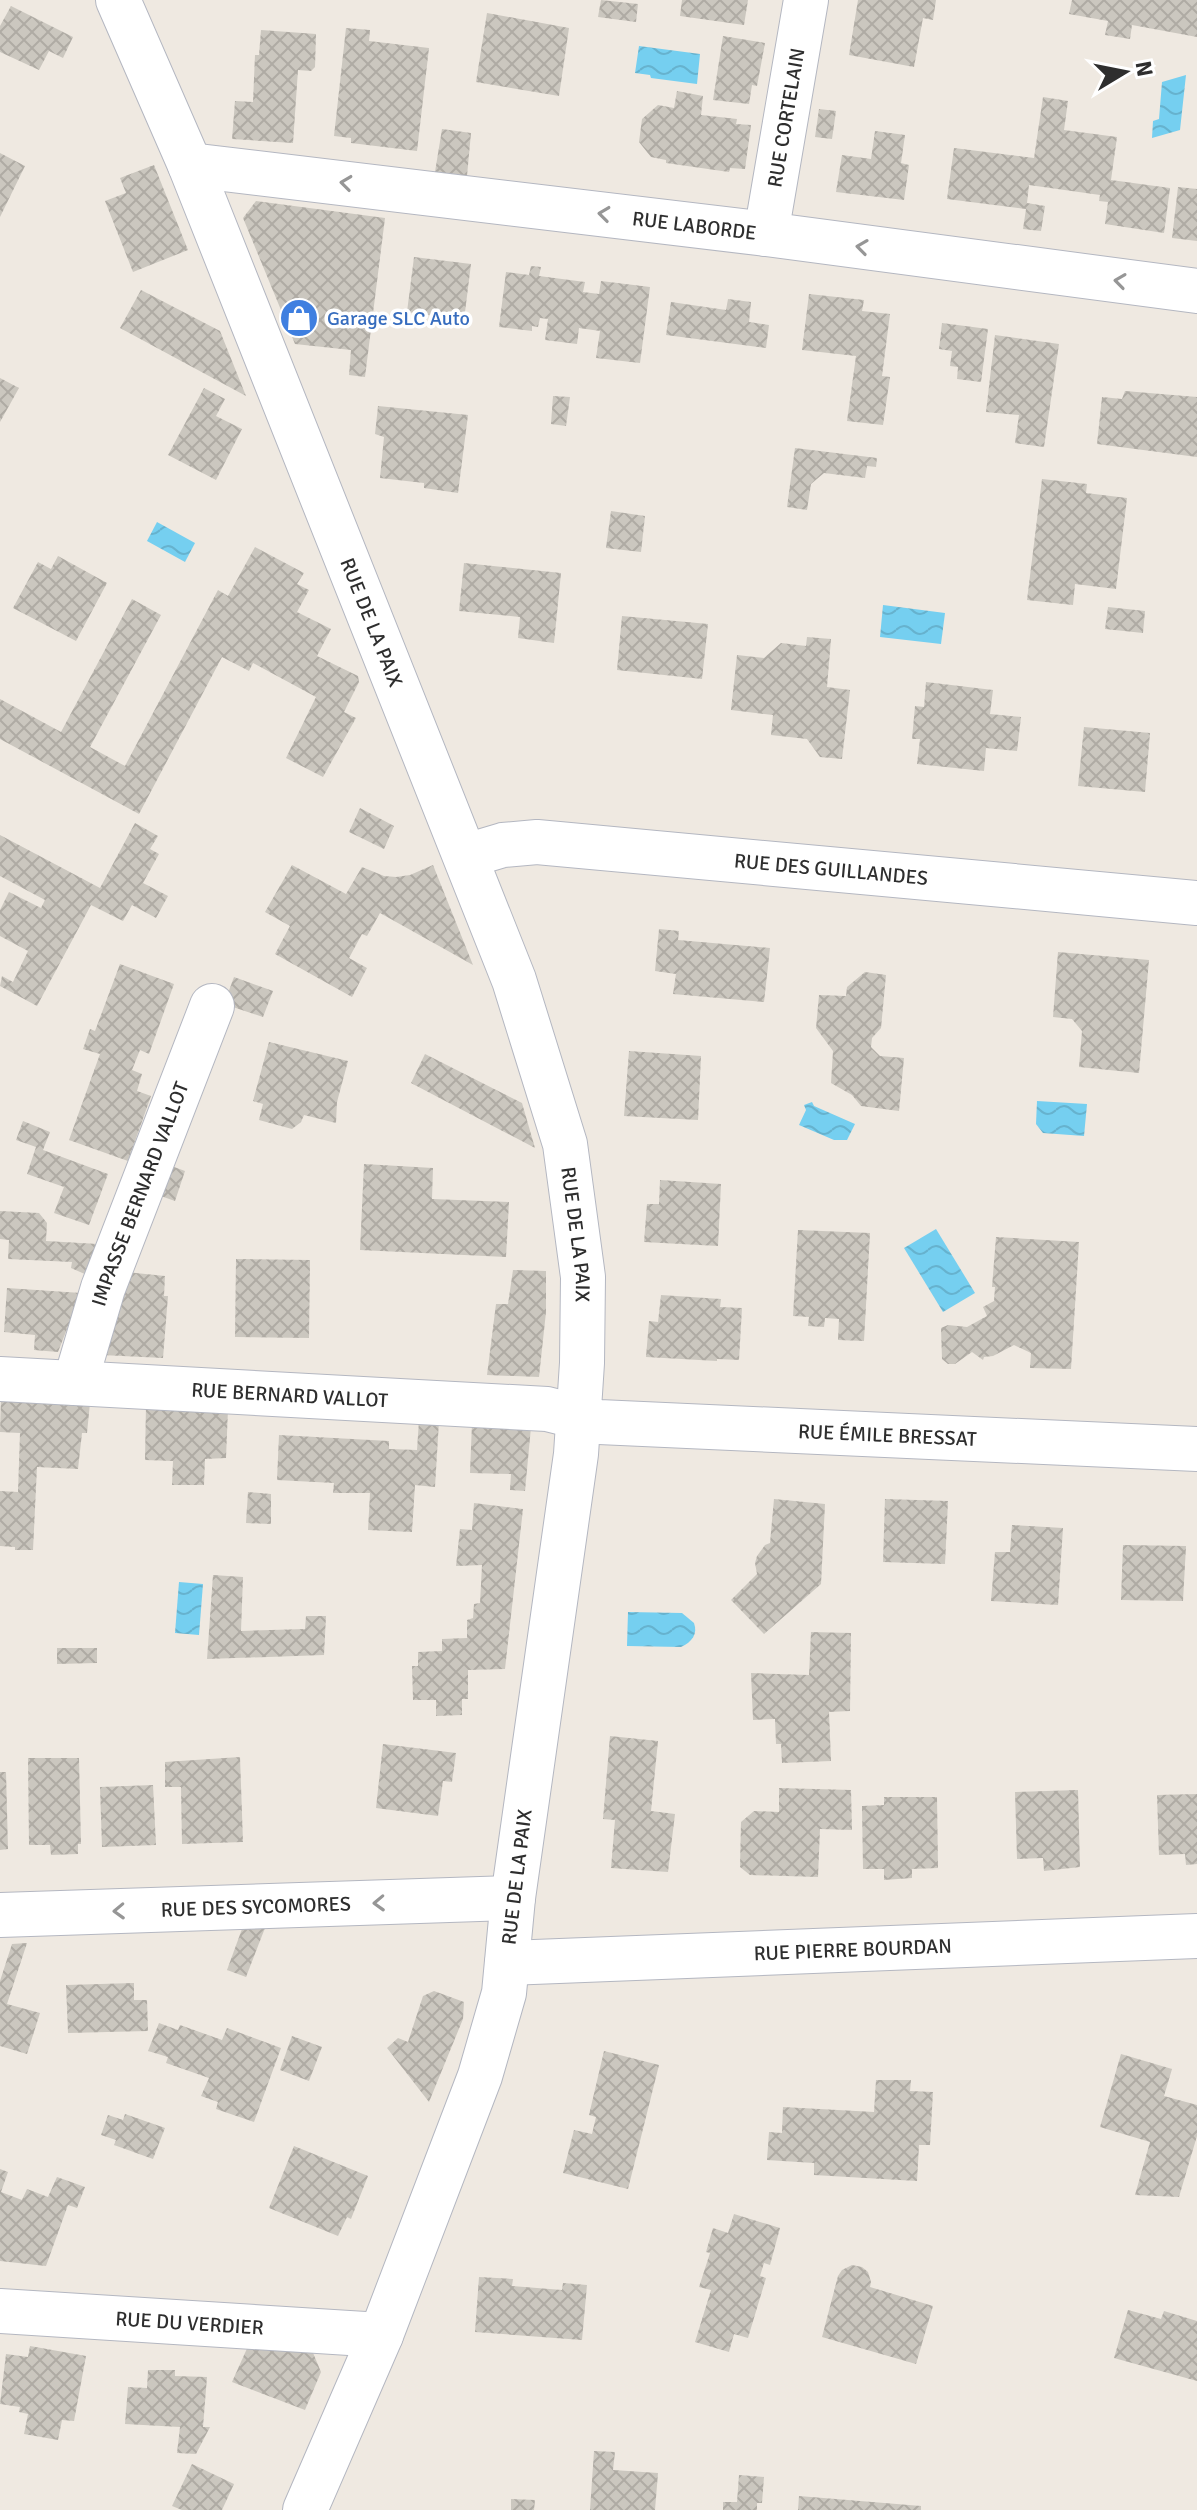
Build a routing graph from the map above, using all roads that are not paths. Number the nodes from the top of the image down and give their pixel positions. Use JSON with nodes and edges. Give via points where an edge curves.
{"nodes":[{"id":1,"x":118,"y":0,"type":"edge"},
{"id":2,"x":806,"y":0,"type":"edge"},
{"id":3,"x":190,"y":165,"type":"junction"},
{"id":4,"x":766,"y":234,"type":"junction"},
{"id":5,"x":1197,"y":291,"type":"edge"},
{"id":6,"x":466,"y":856,"type":"junction"},
{"id":7,"x":1197,"y":903,"type":"edge"},
{"id":8,"x":212,"y":1006,"type":"dead end"},
{"id":9,"x":0,"y":1379,"type":"edge"},
{"id":10,"x":75,"y":1383,"type":"junction"},
{"id":11,"x":578,"y":1416,"type":"junction"},
{"id":12,"x":1197,"y":1449,"type":"edge"},
{"id":13,"x":513,"y":1898,"type":"junction"},
{"id":14,"x":0,"y":1915,"type":"edge"},
{"id":15,"x":1197,"y":1936,"type":"edge"},
{"id":16,"x":507,"y":1963,"type":"junction"},
{"id":17,"x":0,"y":2311,"type":"edge"},
{"id":18,"x":381,"y":2335,"type":"junction"},
{"id":19,"x":305,"y":2510,"type":"edge"}],
"edges":[{"from":1,"to":3,"type":"street","name":"RUE DE LA PAIX"},
{"from":2,"to":4,"type":"street","name":"RUE CORTELAIN"},
{"from":4,"to":3,"type":"street","name":"RUE LABORDE","one_way":true},
{"from":3,"to":6,"type":"street","name":"RUE DE LA PAIX"},
{"from":5,"to":4,"type":"street","name":"RUE LABORDE","one_way":true},
{"from":6,"to":7,"type":"street","name":"RUE DES GUILLANDES","via":[[537,842]]},
{"from":6,"to":11,"type":"street","name":"RUE DE LA PAIX","via":[[514,980],[565,1144],[583,1277]]},
{"from":8,"to":10,"type":"street","name":"IMPASSE BERNARD VALLOT","via":[[103,1288]]},
{"from":9,"to":10,"type":"street","name":"RUE BERNARD VALLOT"},
{"from":10,"to":11,"type":"street","name":"RUE BERNARD VALLOT","via":[[547,1409]]},
{"from":11,"to":12,"type":"street","name":"RUE ÉMILE BRESSAT","via":[[614,1422]]},
{"from":11,"to":13,"type":"street","name":"RUE DE LA PAIX"},
{"from":13,"to":14,"type":"street","name":"RUE DES SYCOMORES","one_way":true},
{"from":13,"to":16,"type":"street","name":"RUE DE LA PAIX"},
{"from":15,"to":16,"type":"street","name":"RUE PIERRE BOURDAN"},
{"from":16,"to":18,"type":"street","name":"RUE DE LA PAIX","via":[[504,1993],[480,2076]]},
{"from":17,"to":18,"type":"street","name":"RUE DU VERDIER"},
{"from":18,"to":19,"type":"street","name":"RUE DE LA PAIX"}]}
